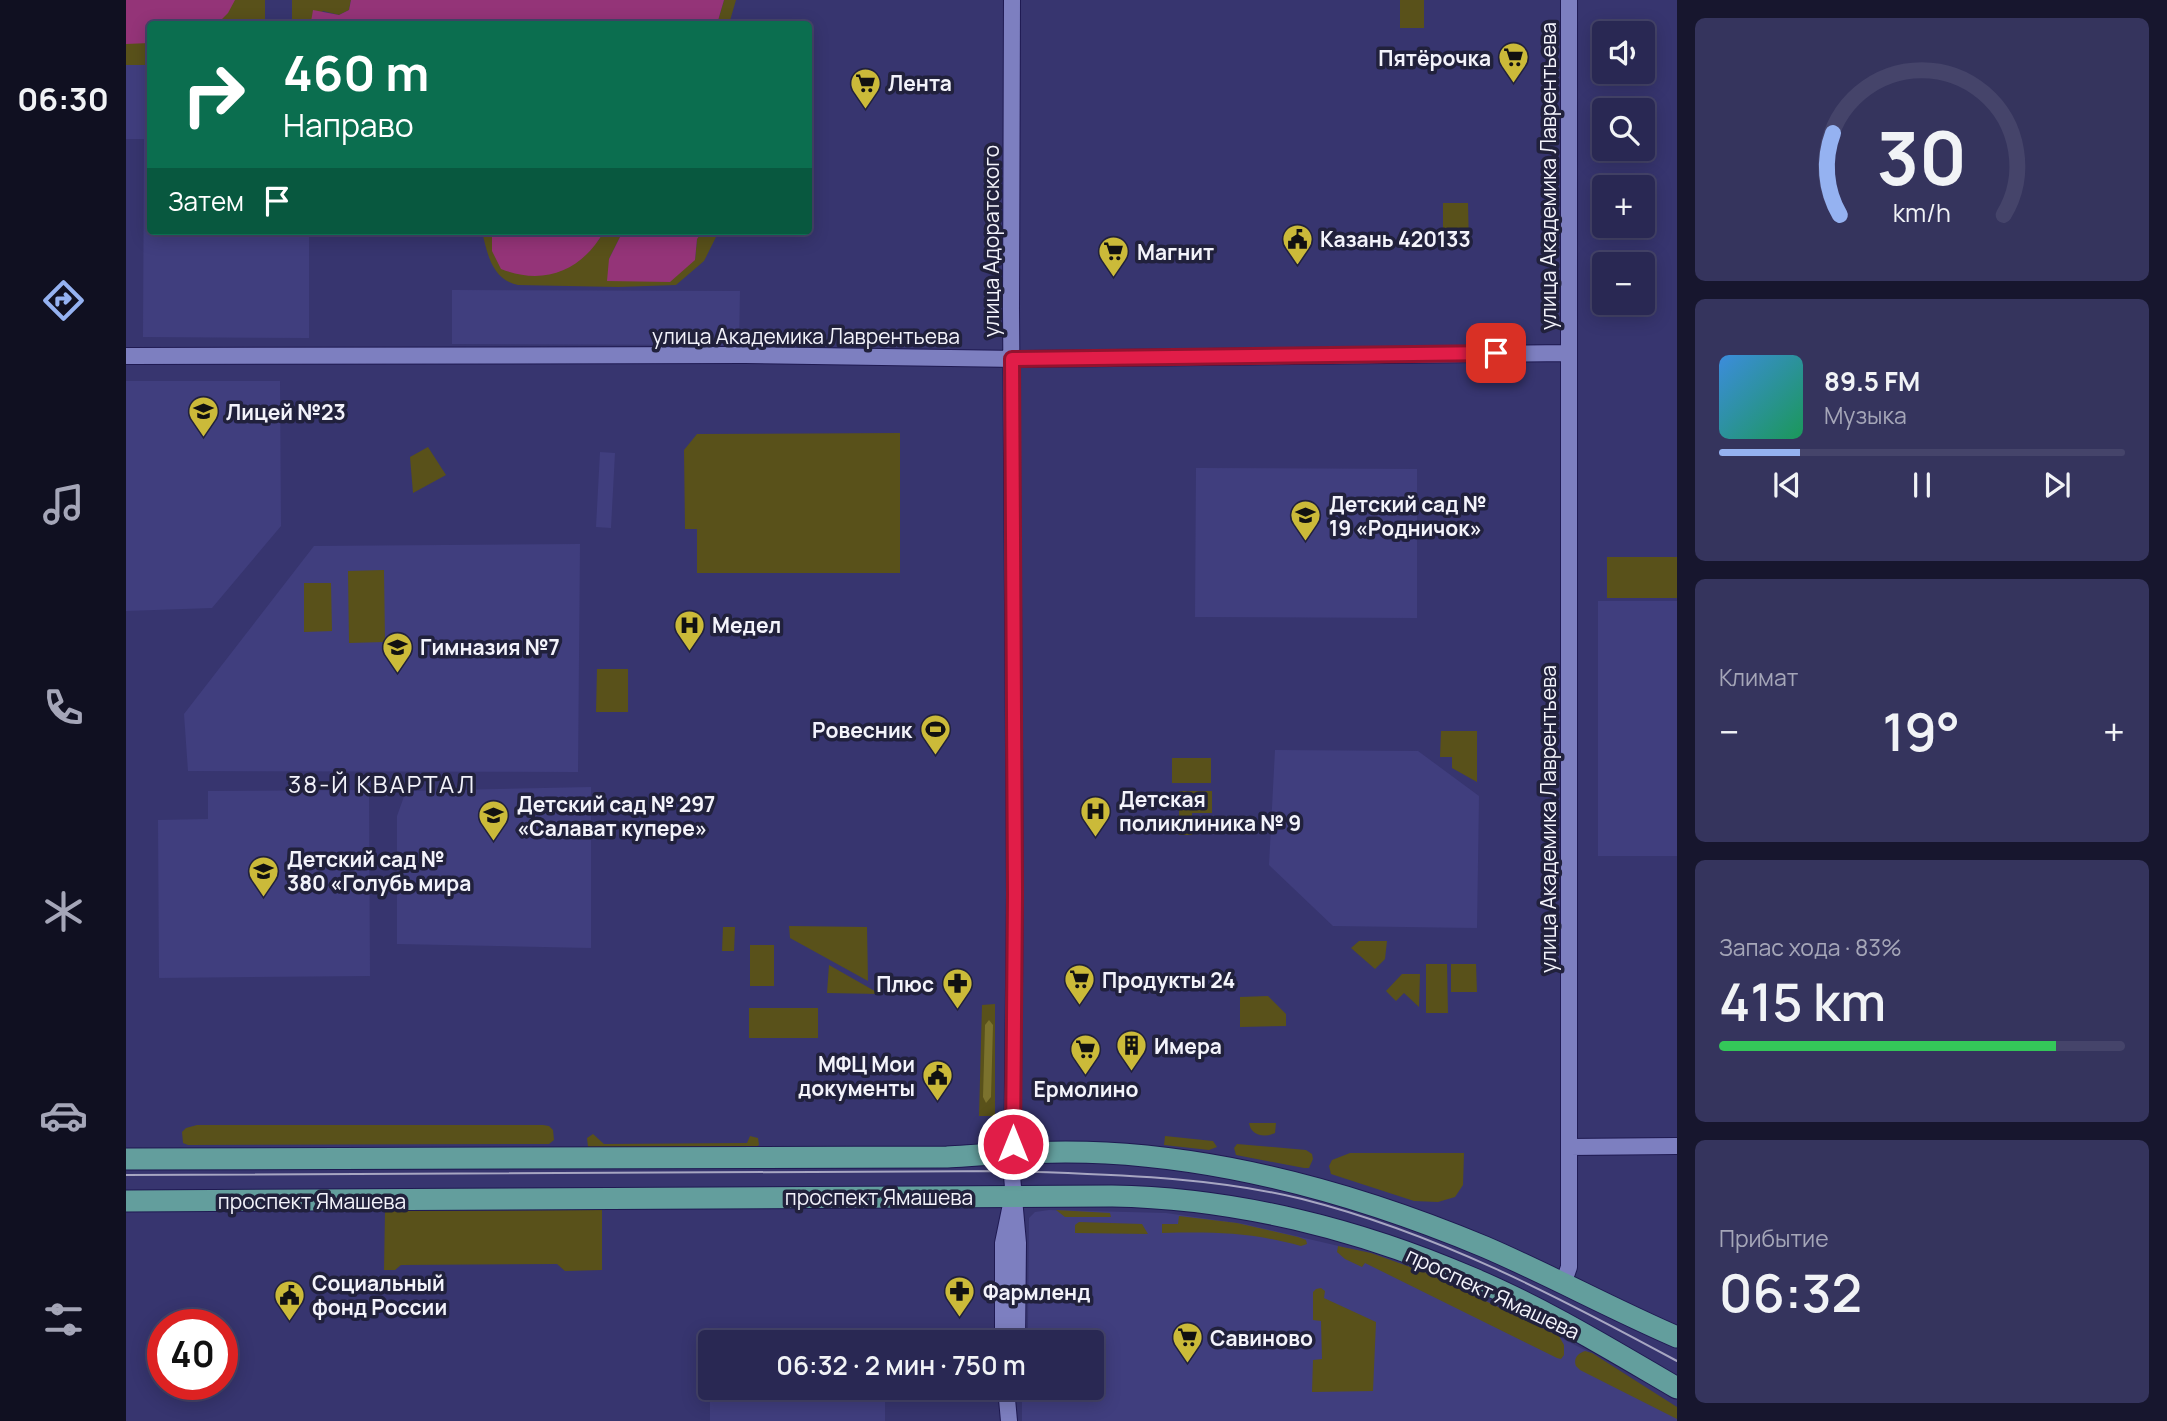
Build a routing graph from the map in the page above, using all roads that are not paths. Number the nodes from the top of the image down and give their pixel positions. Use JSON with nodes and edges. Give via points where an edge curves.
{"nodes":[{"id":1,"x":1012,"y":0,"type":"edge"},
{"id":2,"x":1569,"y":0,"type":"edge"},
{"id":3,"x":1569,"y":353,"type":"junction"},
{"id":4,"x":126,"y":356,"type":"edge"},
{"id":5,"x":1012,"y":359,"type":"junction"},
{"id":6,"x":1677,"y":1146,"type":"edge"},
{"id":7,"x":1569,"y":1147,"type":"junction"},
{"id":8,"x":1013,"y":1153,"type":"junction"},
{"id":9,"x":126,"y":1159,"type":"edge"},
{"id":10,"x":1012,"y":1197,"type":"junction"},
{"id":11,"x":126,"y":1201,"type":"edge"},
{"id":12,"x":1563,"y":1284,"type":"junction"},
{"id":13,"x":1003,"y":1330,"type":"edge"},
{"id":14,"x":1017,"y":1330,"type":"edge"},
{"id":15,"x":1677,"y":1337,"type":"edge"},
{"id":16,"x":1677,"y":1388,"type":"edge"}],
"edges":[{"from":1,"to":5,"type":"street","name":"улица Адоратского"},
{"from":2,"to":3,"type":"street","name":"улица Академика Лаврентьева"},
{"from":3,"to":5,"type":"street","name":"улица Академика Лаврентьева"},
{"from":3,"to":7,"type":"street","name":"улица Академика Лаврентьева"},
{"from":4,"to":5,"type":"street","name":"улица Академика Лаврентьева"},
{"from":5,"to":8,"type":"street","name":"улица Адоратского"},
{"from":6,"to":7,"type":"street"},
{"from":7,"to":12,"type":"street","name":"улица Академика Лаврентьева","via":[[1569,1267]]},
{"from":8,"to":9,"type":"main road","name":"проспект Ямашева","via":[[947,1157]]},
{"from":8,"to":10,"type":"street","name":"улица Адоратского"},
{"from":8,"to":12,"type":"main road","name":"проспект Ямашева","via":[[1133,1155],[1222,1167],[1317,1189],[1485,1247]]},
{"from":10,"to":11,"type":"main road","name":"проспект Ямашева"},
{"from":10,"to":13,"type":"street","name":"улица Адоратского","via":[[1003,1243]]},
{"from":10,"to":14,"type":"street","name":"улица Адоратского","via":[[1018,1243]]},
{"from":10,"to":16,"type":"main road","name":"проспект Ямашева","via":[[1176,1199],[1327,1227],[1411,1253],[1474,1279]]},
{"from":12,"to":15,"type":"main road","name":"проспект Ямашева"}]}
